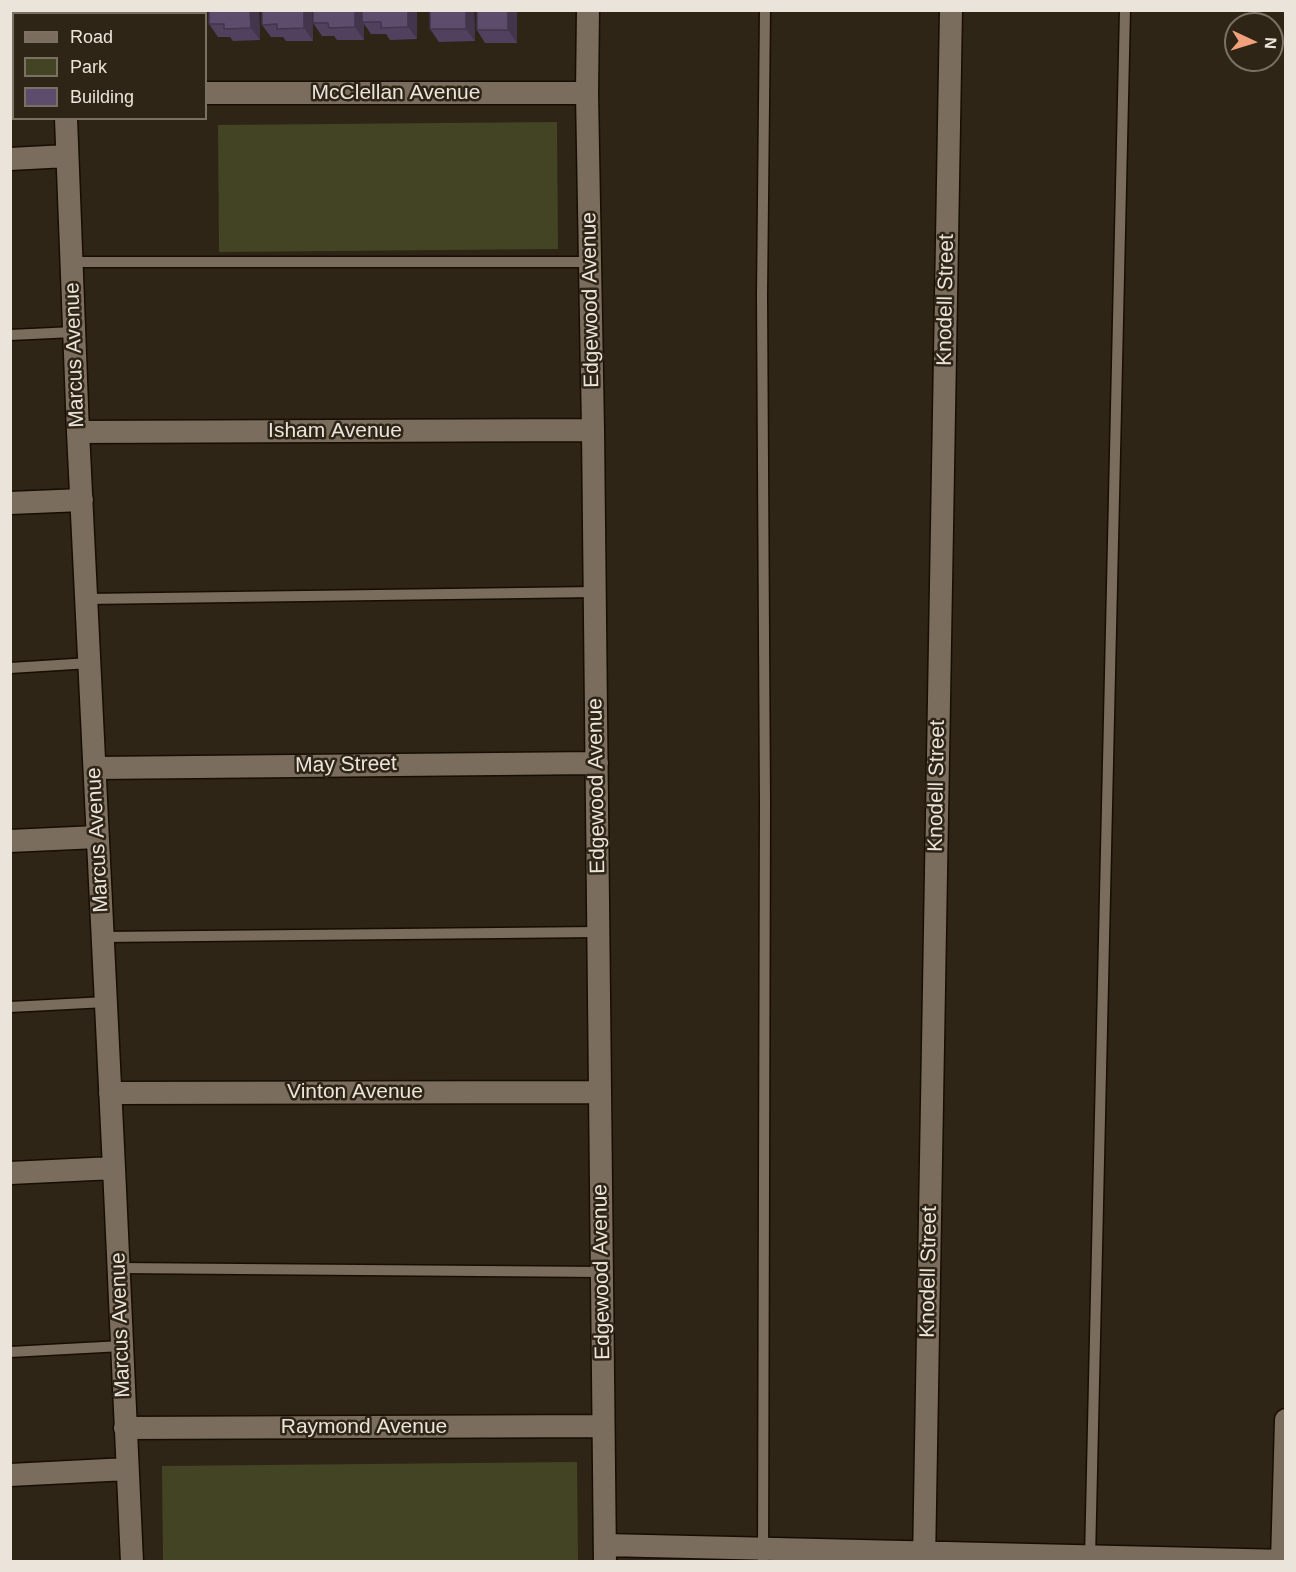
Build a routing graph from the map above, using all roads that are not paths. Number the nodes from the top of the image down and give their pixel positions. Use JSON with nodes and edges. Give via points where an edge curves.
{"nodes":[{"id":1,"x":588,"y":10,"type":"edge"},
{"id":2,"x":765,"y":10,"type":"edge"},
{"id":3,"x":951,"y":10,"type":"edge"},
{"id":4,"x":1125,"y":10,"type":"edge"},
{"id":5,"x":207,"y":93,"type":"edge"},
{"id":6,"x":587,"y":93,"type":"junction"},
{"id":7,"x":66,"y":120,"type":"edge"},
{"id":8,"x":67,"y":156,"type":"junction"},
{"id":9,"x":10,"y":159,"type":"edge"},
{"id":10,"x":71,"y":262,"type":"junction"},
{"id":11,"x":590,"y":262,"type":"junction"},
{"id":12,"x":74,"y":332,"type":"junction"},
{"id":13,"x":10,"y":335,"type":"edge"},
{"id":14,"x":593,"y":430,"type":"junction"},
{"id":15,"x":78,"y":432,"type":"junction"},
{"id":16,"x":82,"y":500,"type":"junction"},
{"id":17,"x":10,"y":503,"type":"edge"},
{"id":18,"x":595,"y":592,"type":"junction"},
{"id":19,"x":87,"y":599,"type":"junction"},
{"id":20,"x":90,"y":663,"type":"junction"},
{"id":21,"x":10,"y":668,"type":"edge"},
{"id":22,"x":597,"y":763,"type":"junction"},
{"id":23,"x":95,"y":768,"type":"junction"},
{"id":24,"x":97,"y":837,"type":"junction"},
{"id":25,"x":10,"y":841,"type":"edge"},
{"id":26,"x":599,"y":932,"type":"junction"},
{"id":27,"x":103,"y":936,"type":"junction"},
{"id":28,"x":106,"y":1002,"type":"junction"},
{"id":29,"x":10,"y":1007,"type":"edge"},
{"id":30,"x":111,"y":1092,"type":"junction"},
{"id":31,"x":600,"y":1092,"type":"junction"},
{"id":32,"x":114,"y":1168,"type":"junction"},
{"id":33,"x":10,"y":1173,"type":"edge"},
{"id":34,"x":119,"y":1268,"type":"junction"},
{"id":35,"x":602,"y":1272,"type":"junction"},
{"id":36,"x":122,"y":1346,"type":"junction"},
{"id":37,"x":10,"y":1352,"type":"edge"},
{"id":38,"x":1286,"y":1420,"type":"edge"},
{"id":39,"x":603,"y":1426,"type":"junction"},
{"id":40,"x":125,"y":1428,"type":"junction"},
{"id":41,"x":127,"y":1469,"type":"junction"},
{"id":42,"x":10,"y":1475,"type":"edge"},
{"id":43,"x":605,"y":1553,"type":"edge"},
{"id":44,"x":763,"y":1555,"type":"edge"},
{"id":45,"x":924,"y":1557,"type":"edge"},
{"id":46,"x":1090,"y":1559,"type":"edge"},
{"id":47,"x":1283,"y":1561,"type":"edge"},
{"id":48,"x":132,"y":1562,"type":"edge"}],
"edges":[{"from":1,"to":6,"type":"street","name":"Edgewood Avenue"},
{"from":2,"to":44,"type":"lane"},
{"from":3,"to":45,"type":"street","name":"Knodell Street"},
{"from":4,"to":46,"type":"lane"},
{"from":5,"to":6,"type":"street","name":"McClellan Avenue"},
{"from":6,"to":11,"type":"street","name":"Edgewood Avenue"},
{"from":7,"to":8,"type":"street","name":"Marcus Avenue"},
{"from":8,"to":9,"type":"street"},
{"from":8,"to":10,"type":"street","name":"Marcus Avenue"},
{"from":10,"to":11,"type":"lane"},
{"from":10,"to":12,"type":"street","name":"Marcus Avenue"},
{"from":11,"to":14,"type":"street","name":"Edgewood Avenue"},
{"from":12,"to":13,"type":"lane"},
{"from":12,"to":15,"type":"street","name":"Marcus Avenue"},
{"from":14,"to":15,"type":"street","name":"Isham Avenue"},
{"from":14,"to":18,"type":"street","name":"Edgewood Avenue"},
{"from":15,"to":16,"type":"street","name":"Marcus Avenue"},
{"from":16,"to":17,"type":"street"},
{"from":16,"to":19,"type":"street","name":"Marcus Avenue"},
{"from":18,"to":19,"type":"lane"},
{"from":18,"to":22,"type":"street","name":"Edgewood Avenue"},
{"from":19,"to":20,"type":"street","name":"Marcus Avenue"},
{"from":20,"to":21,"type":"lane"},
{"from":20,"to":23,"type":"street","name":"Marcus Avenue"},
{"from":22,"to":23,"type":"street","name":"May Street"},
{"from":22,"to":26,"type":"street","name":"Edgewood Avenue"},
{"from":23,"to":24,"type":"street","name":"Marcus Avenue"},
{"from":24,"to":25,"type":"street"},
{"from":24,"to":27,"type":"street","name":"Marcus Avenue"},
{"from":26,"to":27,"type":"lane"},
{"from":26,"to":31,"type":"street","name":"Edgewood Avenue"},
{"from":27,"to":28,"type":"street","name":"Marcus Avenue"},
{"from":28,"to":29,"type":"lane"},
{"from":28,"to":30,"type":"street","name":"Marcus Avenue"},
{"from":30,"to":31,"type":"street","name":"Vinton Avenue"},
{"from":30,"to":32,"type":"street","name":"Marcus Avenue"},
{"from":31,"to":35,"type":"street","name":"Edgewood Avenue"},
{"from":32,"to":33,"type":"street"},
{"from":32,"to":34,"type":"street","name":"Marcus Avenue"},
{"from":34,"to":35,"type":"lane"},
{"from":34,"to":36,"type":"street","name":"Marcus Avenue"},
{"from":35,"to":39,"type":"street","name":"Edgewood Avenue"},
{"from":36,"to":37,"type":"lane"},
{"from":36,"to":40,"type":"street","name":"Marcus Avenue"},
{"from":38,"to":47,"type":"street"},
{"from":39,"to":40,"type":"street","name":"Raymond Avenue"},
{"from":39,"to":43,"type":"street","name":"Edgewood Avenue"},
{"from":40,"to":41,"type":"street","name":"Marcus Avenue"},
{"from":41,"to":42,"type":"street"},
{"from":41,"to":48,"type":"street","name":"Marcus Avenue"},
{"from":43,"to":44,"type":"street"},
{"from":44,"to":45,"type":"street"},
{"from":45,"to":46,"type":"street"},
{"from":46,"to":47,"type":"street"}]}
